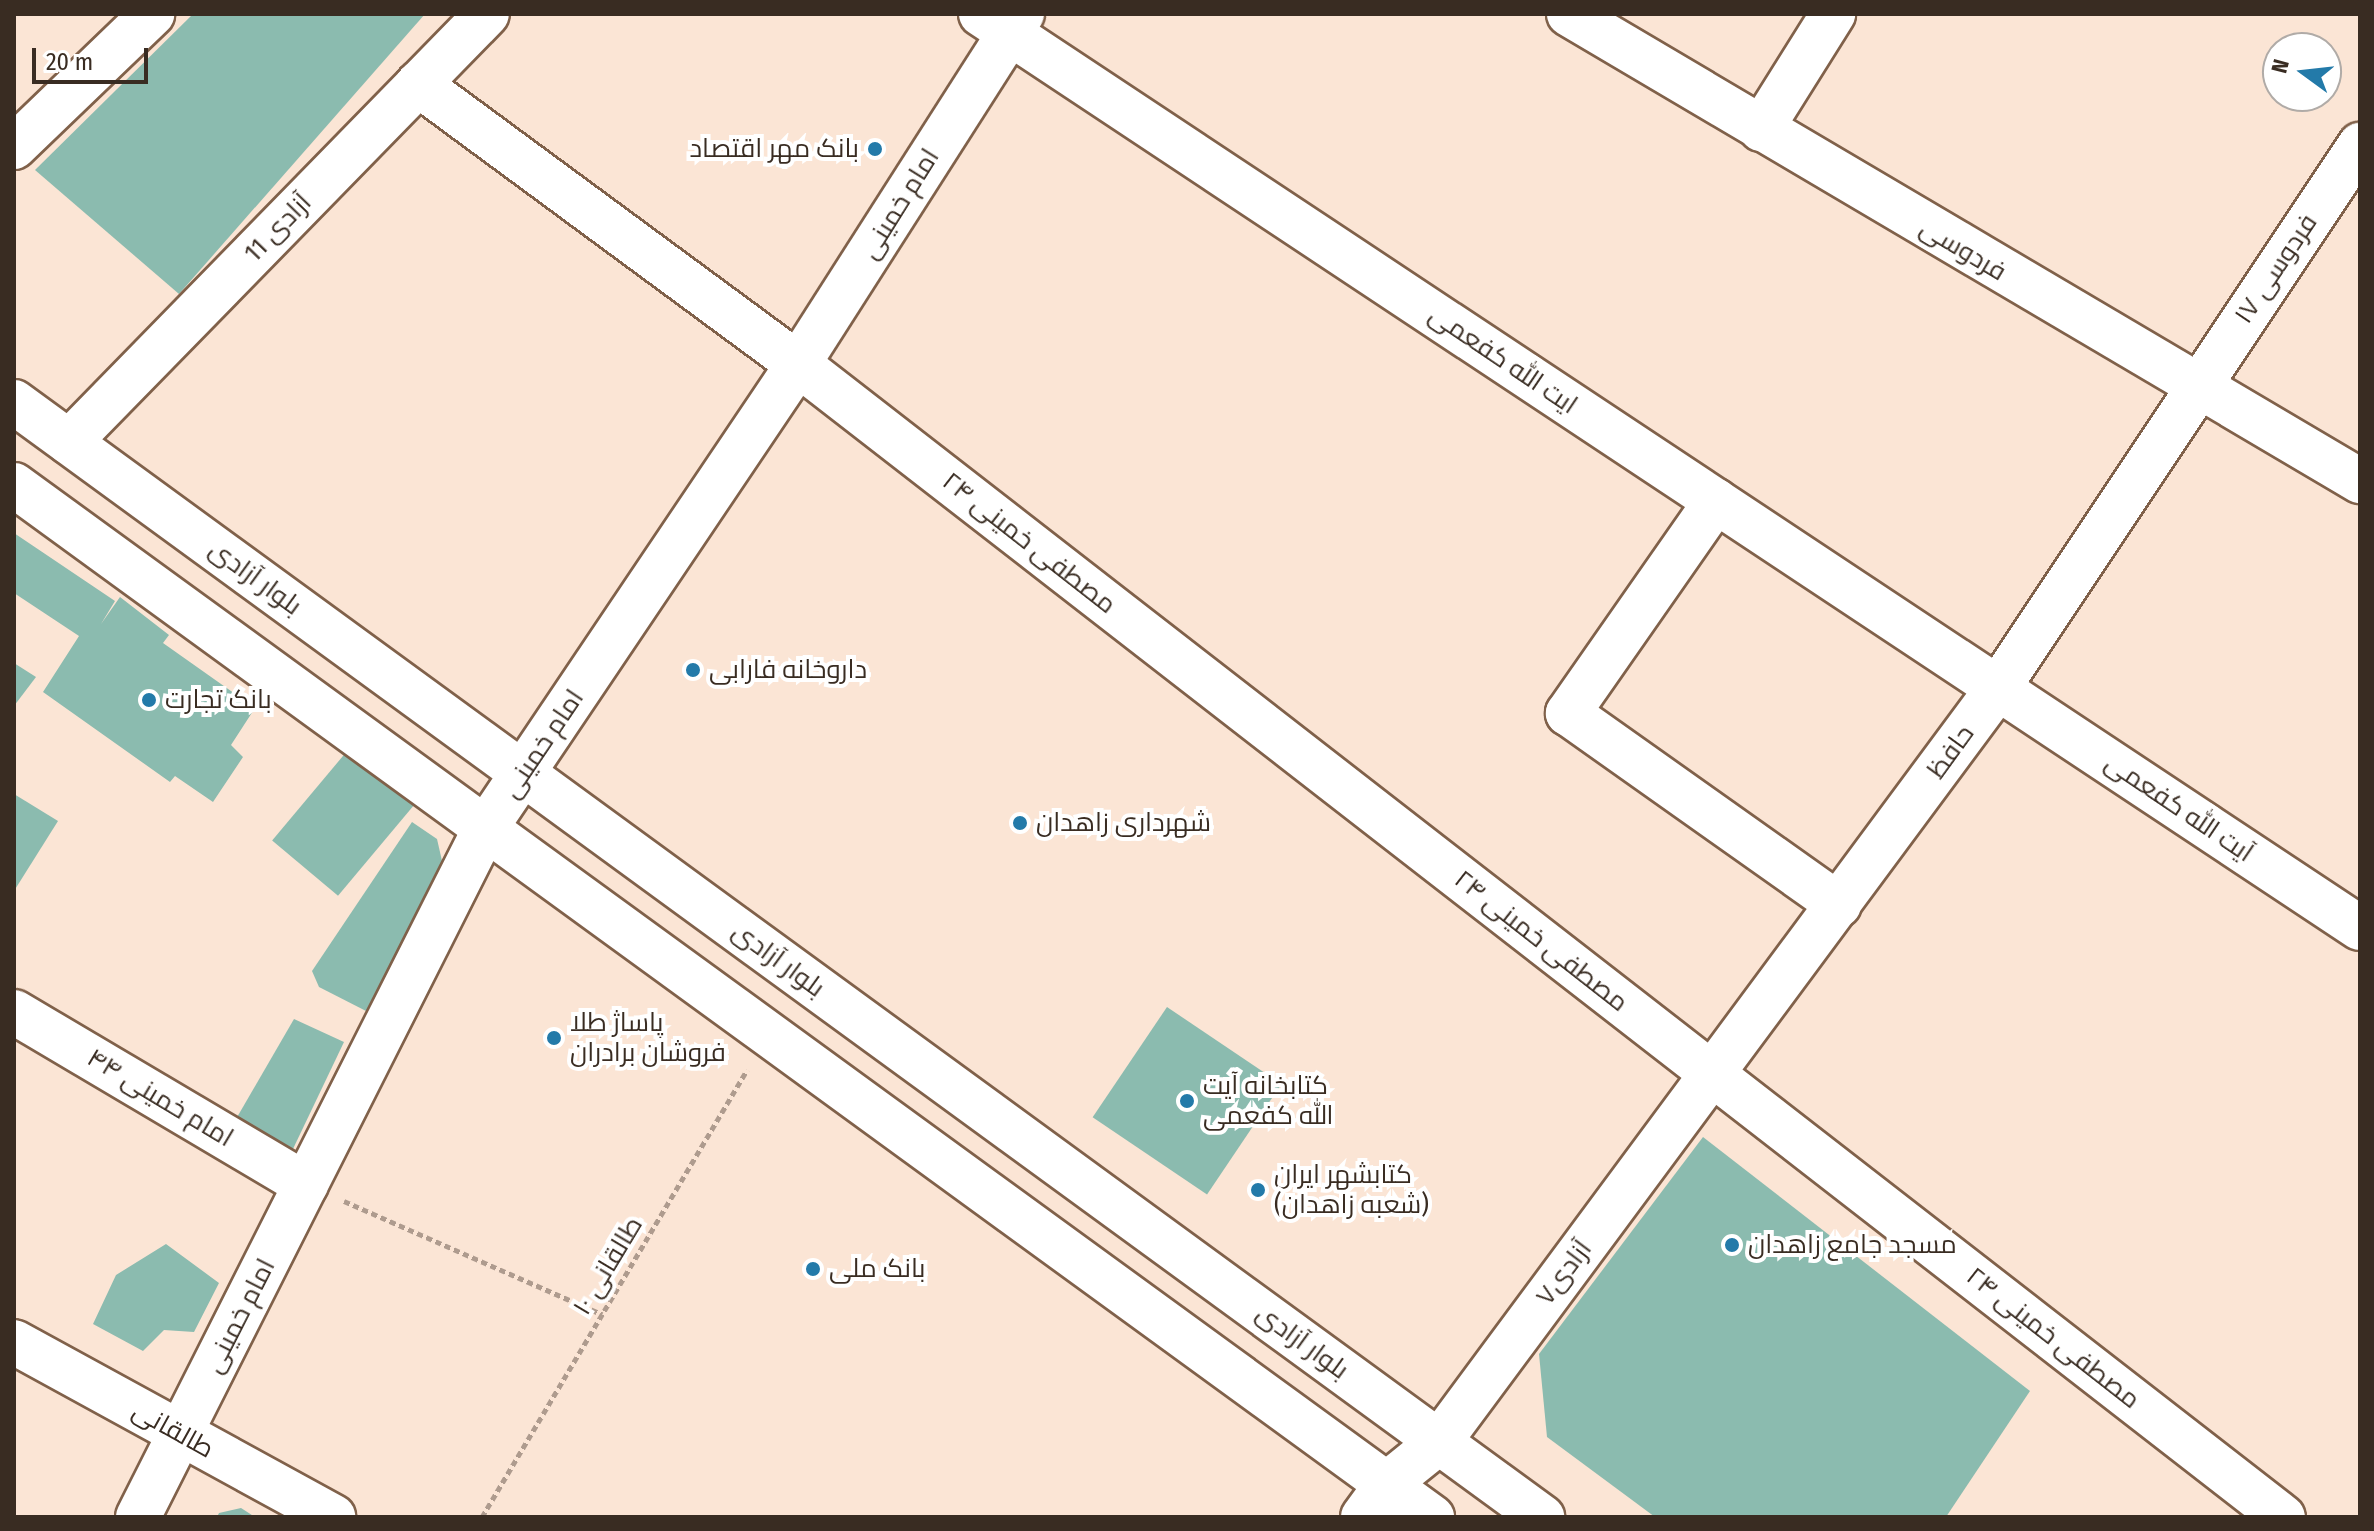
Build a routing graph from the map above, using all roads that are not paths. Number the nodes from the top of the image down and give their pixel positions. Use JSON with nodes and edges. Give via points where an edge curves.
{"nodes":[{"id":1,"x":152,"y":14,"type":"edge"},
{"id":2,"x":487,"y":14,"type":"edge"},
{"id":3,"x":1569,"y":14,"type":"edge"},
{"id":4,"x":1833,"y":14,"type":"edge"},
{"id":5,"x":1004,"y":20,"type":"edge"},
{"id":6,"x":418,"y":84,"type":"junction"},
{"id":7,"x":1761,"y":129,"type":"junction"},
{"id":8,"x":14,"y":147,"type":"edge"},
{"id":9,"x":2359,"y":149,"type":"edge"},
{"id":10,"x":798,"y":364,"type":"junction"},
{"id":11,"x":2195,"y":388,"type":"junction"},
{"id":12,"x":14,"y":402,"type":"edge"},
{"id":13,"x":69,"y":442,"type":"junction"},
{"id":14,"x":2360,"y":481,"type":"edge"},
{"id":15,"x":14,"y":485,"type":"edge"},
{"id":16,"x":1716,"y":501,"type":"junction"},
{"id":17,"x":1998,"y":688,"type":"junction"},
{"id":18,"x":523,"y":773,"type":"junction"},
{"id":19,"x":485,"y":829,"type":"junction"},
{"id":20,"x":1839,"y":905,"type":"junction"},
{"id":21,"x":2360,"y":928,"type":"edge"},
{"id":22,"x":787,"y":966,"type":"junction"},
{"id":23,"x":14,"y":1012,"type":"edge"},
{"id":24,"x":757,"y":1027,"type":"junction"},
{"id":25,"x":1701,"y":1089,"type":"junction"},
{"id":26,"x":306,"y":1185,"type":"junction"},
{"id":27,"x":14,"y":1342,"type":"edge"},
{"id":28,"x":181,"y":1433,"type":"junction"},
{"id":29,"x":1439,"y":1442,"type":"junction"},
{"id":30,"x":1375,"y":1501,"type":"edge"},
{"id":31,"x":138,"y":1517,"type":"edge"},
{"id":32,"x":333,"y":1517,"type":"edge"},
{"id":33,"x":1432,"y":1517,"type":"edge"},
{"id":34,"x":1542,"y":1517,"type":"edge"},
{"id":35,"x":2283,"y":1517,"type":"edge"}],
"edges":[{"from":1,"to":8,"type":"street"},
{"from":2,"to":6,"type":"street","name":"آزادی 11"},
{"from":3,"to":7,"type":"street","name":"فردوسی"},
{"from":4,"to":7,"type":"street"},
{"from":5,"to":10,"type":"street","name":"امام خمینی"},
{"from":5,"to":16,"type":"street","name":"ایت الله کفعمی"},
{"from":6,"to":10,"type":"street","name":"مصطفی خمینی ۲۴"},
{"from":6,"to":13,"type":"street","name":"آزادی 11"},
{"from":7,"to":11,"type":"street","name":"فردوسی"},
{"from":9,"to":11,"type":"street","name":"فردوسی ۱۷"},
{"from":10,"to":18,"type":"street","name":"امام خمینی"},
{"from":10,"to":25,"type":"street","name":"مصطفی خمینی ۲۴"},
{"from":11,"to":14,"type":"street","name":"فردوسی"},
{"from":11,"to":17,"type":"street","name":"حافظ"},
{"from":12,"to":13,"type":"street","name":"بلوار آزادی"},
{"from":13,"to":18,"type":"street","name":"بلوار آزادی"},
{"from":15,"to":19,"type":"street"},
{"from":16,"to":17,"type":"street","name":"ایت الله کفعمی"},
{"from":16,"to":20,"type":"street","via":[[1568,713]]},
{"from":17,"to":20,"type":"street","name":"حافظ"},
{"from":17,"to":21,"type":"street","name":"آیت الله کفعمی"},
{"from":18,"to":19,"type":"street","name":"امام خمینی"},
{"from":18,"to":22,"type":"street","name":"بلوار آزادی"},
{"from":19,"to":24,"type":"street"},
{"from":19,"to":26,"type":"street","name":"امام خمینی"},
{"from":20,"to":25,"type":"street","name":"حافظ"},
{"from":22,"to":24,"type":"street"},
{"from":22,"to":29,"type":"street","name":"بلوار آزادی"},
{"from":23,"to":26,"type":"street","name":"امام خمینی ۴۴"},
{"from":24,"to":30,"type":"street"},
{"from":25,"to":29,"type":"street","name":"آزادی۷"},
{"from":25,"to":35,"type":"street","name":"مصطفی خمینی ۲۴"},
{"from":26,"to":28,"type":"street","name":"امام خمینی"},
{"from":27,"to":28,"type":"street","name":"طالقانی"},
{"from":28,"to":31,"type":"street","name":"امام خمینی"},
{"from":28,"to":32,"type":"street","name":"طالقانی"},
{"from":29,"to":30,"type":"street","name":"آزادی۷"},
{"from":29,"to":34,"type":"street","name":"بلوار آزادی"},
{"from":30,"to":33,"type":"street"}]}
